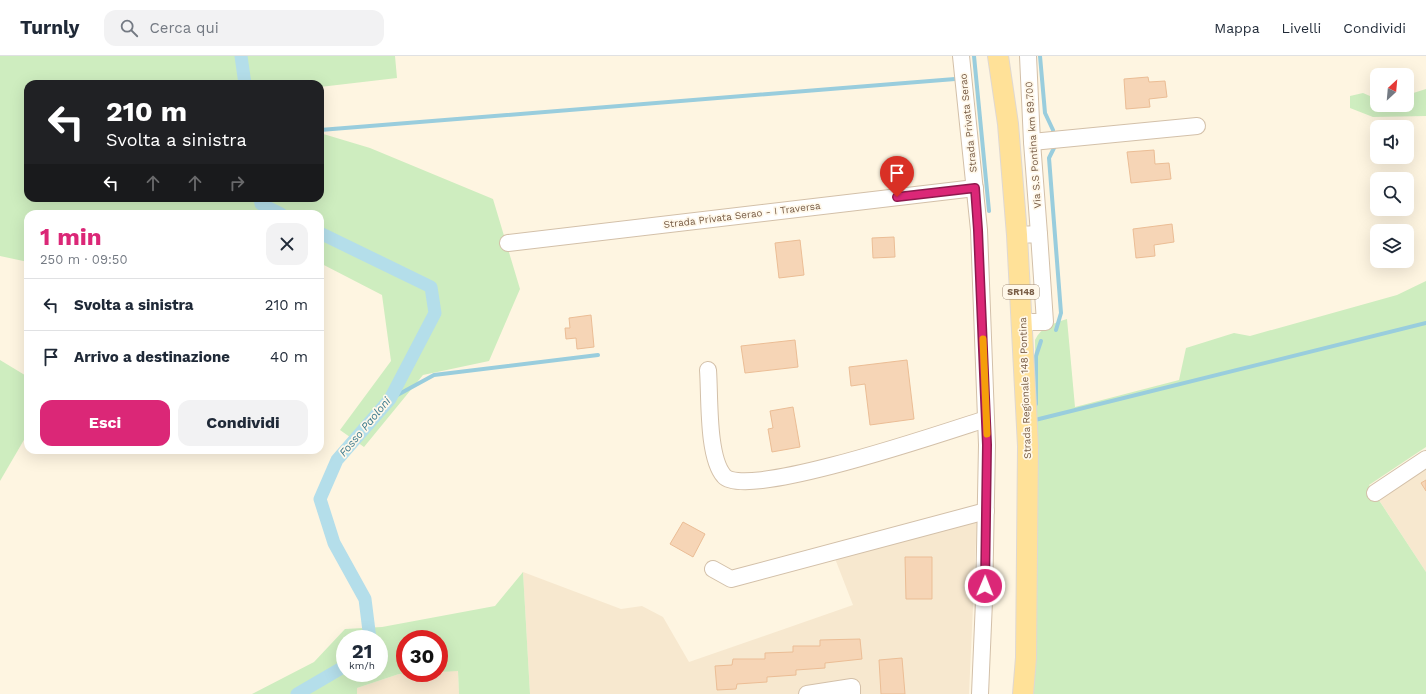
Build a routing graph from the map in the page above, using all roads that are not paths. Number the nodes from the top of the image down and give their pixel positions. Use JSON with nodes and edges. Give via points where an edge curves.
{"nodes":[{"id":1,"x":961,"y":56,"type":"edge"},
{"id":2,"x":998,"y":56,"type":"edge"},
{"id":3,"x":1028,"y":56,"type":"edge"},
{"id":4,"x":1197,"y":126,"type":"dead end"},
{"id":5,"x":1032,"y":142,"type":"junction"},
{"id":6,"x":975,"y":188,"type":"junction"},
{"id":7,"x":1039,"y":234,"type":"junction"},
{"id":8,"x":1018,"y":235,"type":"junction"},
{"id":9,"x":508,"y":243,"type":"dead end"},
{"id":10,"x":1023,"y":322,"type":"junction"},
{"id":11,"x":708,"y":370,"type":"dead end"},
{"id":12,"x":986,"y":419,"type":"junction"},
{"id":13,"x":1426,"y":459,"type":"edge"},
{"id":14,"x":1374,"y":493,"type":"dead end"},
{"id":15,"x":986,"y":511,"type":"junction"},
{"id":16,"x":1027,"y":530,"type":"junction"},
{"id":17,"x":713,"y":569,"type":"dead end"},
{"id":18,"x":807,"y":694,"type":"edge"},
{"id":19,"x":852,"y":694,"type":"edge"},
{"id":20,"x":980,"y":694,"type":"edge"},
{"id":21,"x":1011,"y":694,"type":"edge"},
{"id":22,"x":1023,"y":694,"type":"edge"}],
"edges":[{"from":1,"to":6,"type":"street","name":"Strada Privata Serao"},
{"from":2,"to":8,"type":"main road","name":"Strada Regionale 148 Pontina","number":"SR148","via":[[1008,124]]},
{"from":3,"to":5,"type":"street","name":"Via S.S Pontina km 69.700"},
{"from":4,"to":5,"type":"street"},
{"from":5,"to":7,"type":"street","name":"Via S.S Pontina km 69.700"},
{"from":6,"to":9,"type":"street","name":"Strada Privata Serao - I Traversa"},
{"from":6,"to":12,"type":"street","name":"Strada Privata Serao"},
{"from":7,"to":8,"type":"street"},
{"from":7,"to":10,"type":"street","name":"Via S.S Pontina km 69.700","via":[[1045,322]]},
{"from":8,"to":10,"type":"main road","name":"Strada Regionale 148 Pontina","number":"SR148"},
{"from":10,"to":16,"type":"main road","name":"Strada Regionale 148 Pontina","number":"SR148","via":[[1028,446]]},
{"from":11,"to":12,"type":"street","via":[[712,449],[718,467],[725,477],[735,481],[770,478],[824,468]]},
{"from":12,"to":15,"type":"street","name":"Strada Privata Serao"},
{"from":13,"to":14,"type":"street"},
{"from":15,"to":17,"type":"street","via":[[731,579]]},
{"from":15,"to":20,"type":"street","name":"Strada Privata Serao"},
{"from":16,"to":21,"type":"main road","name":"Strada Regionale 148 Pontina","number":"SR148"},
{"from":16,"to":22,"type":"main road","name":"Strada Regionale 148 Pontina","number":"SR148","via":[[1026,658]]},
{"from":18,"to":19,"type":"street","via":[[852,687]]}]}
